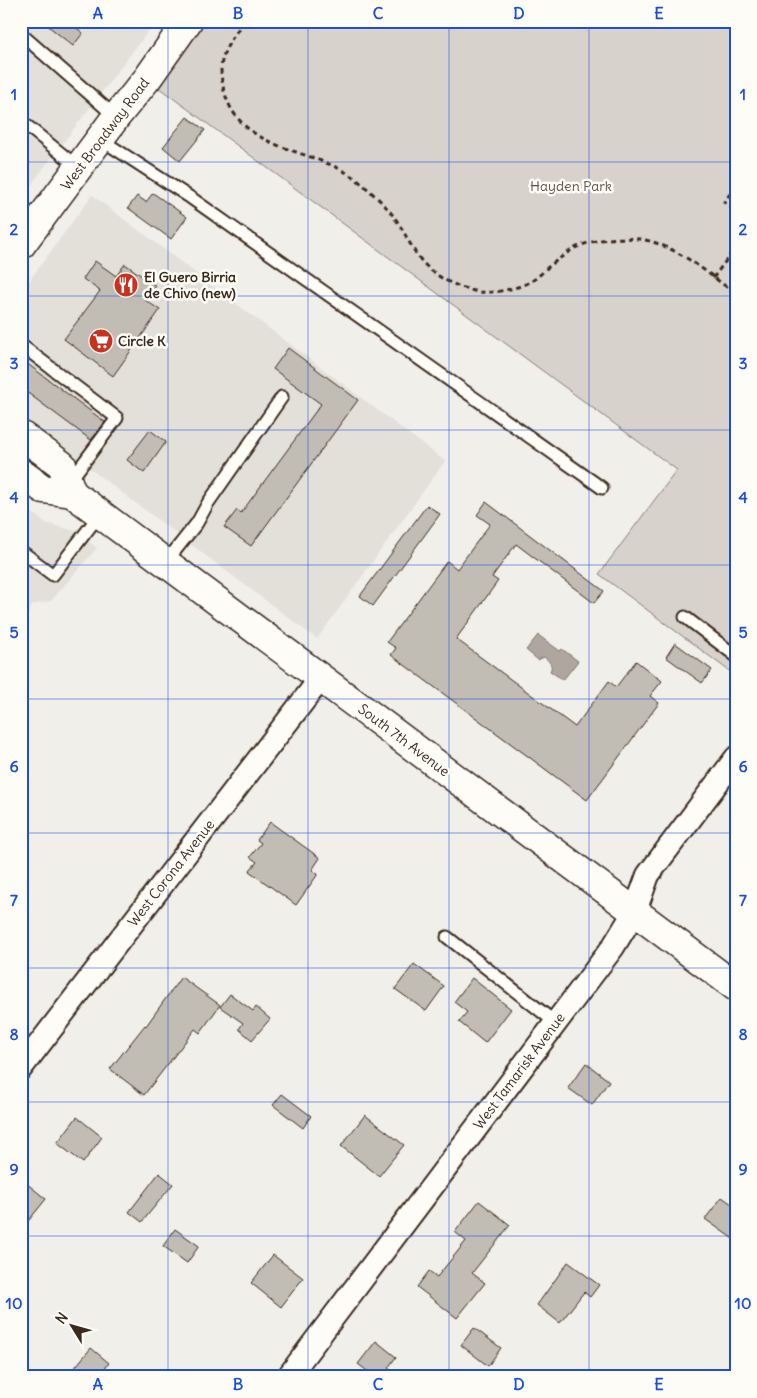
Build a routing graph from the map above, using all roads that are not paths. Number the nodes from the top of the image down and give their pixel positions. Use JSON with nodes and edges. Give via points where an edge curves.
{"nodes":[{"id":1,"x":188,"y":21,"type":"edge"},
{"id":2,"x":21,"y":34,"type":"edge"},
{"id":3,"x":116,"y":117,"type":"junction"},
{"id":4,"x":21,"y":121,"type":"edge"},
{"id":5,"x":100,"y":139,"type":"junction"},
{"id":6,"x":79,"y":168,"type":"junction"},
{"id":7,"x":21,"y":245,"type":"edge"},
{"id":8,"x":21,"y":345,"type":"edge"},
{"id":9,"x":282,"y":397,"type":"dead end"},
{"id":10,"x":21,"y":435,"type":"edge"},
{"id":11,"x":21,"y":473,"type":"edge"},
{"id":12,"x":70,"y":488,"type":"junction"},
{"id":13,"x":602,"y":488,"type":"dead end"},
{"id":14,"x":100,"y":514,"type":"junction"},
{"id":15,"x":21,"y":551,"type":"edge"},
{"id":16,"x":166,"y":562,"type":"junction"},
{"id":17,"x":685,"y":617,"type":"dead end"},
{"id":18,"x":736,"y":656,"type":"edge"},
{"id":19,"x":321,"y":678,"type":"junction"},
{"id":20,"x":736,"y":758,"type":"edge"},
{"id":21,"x":635,"y":911,"type":"junction"},
{"id":22,"x":447,"y":937,"type":"dead end"},
{"id":23,"x":736,"y":987,"type":"edge"},
{"id":24,"x":556,"y":1023,"type":"junction"},
{"id":25,"x":21,"y":1068,"type":"edge"},
{"id":26,"x":288,"y":1377,"type":"edge"}],
"edges":[{"from":1,"to":3,"type":"main road","name":"West Broadway Road"},
{"from":2,"to":3,"type":"lane"},
{"from":3,"to":5,"type":"main road","name":"West Broadway Road"},
{"from":4,"to":6,"type":"lane"},
{"from":5,"to":6,"type":"main road","name":"West Broadway Road"},
{"from":5,"to":13,"type":"lane","via":[[207,210]]},
{"from":6,"to":7,"type":"main road","name":"West Broadway Road"},
{"from":8,"to":12,"type":"lane","via":[[117,418]]},
{"from":9,"to":16,"type":"lane"},
{"from":10,"to":12,"type":"main road","name":"South 7th Avenue","via":[[62,465]]},
{"from":11,"to":12,"type":"main road","via":[[43,490]]},
{"from":12,"to":14,"type":"main road","name":"South 7th Avenue"},
{"from":14,"to":15,"type":"lane","via":[[53,575]]},
{"from":14,"to":16,"type":"main road","name":"South 7th Avenue"},
{"from":16,"to":19,"type":"main road","name":"South 7th Avenue"},
{"from":17,"to":18,"type":"lane"},
{"from":19,"to":21,"type":"main road","name":"South 7th Avenue"},
{"from":19,"to":25,"type":"street","name":"West Corona Avenue"},
{"from":20,"to":21,"type":"street","name":"West Tamarisk Avenue","via":[[648,875]]},
{"from":21,"to":23,"type":"main road","name":"South 7th Avenue"},
{"from":21,"to":24,"type":"street","name":"West Tamarisk Avenue","via":[[613,947]]},
{"from":22,"to":24,"type":"lane"},
{"from":24,"to":26,"type":"street","name":"West Tamarisk Avenue"}]}
